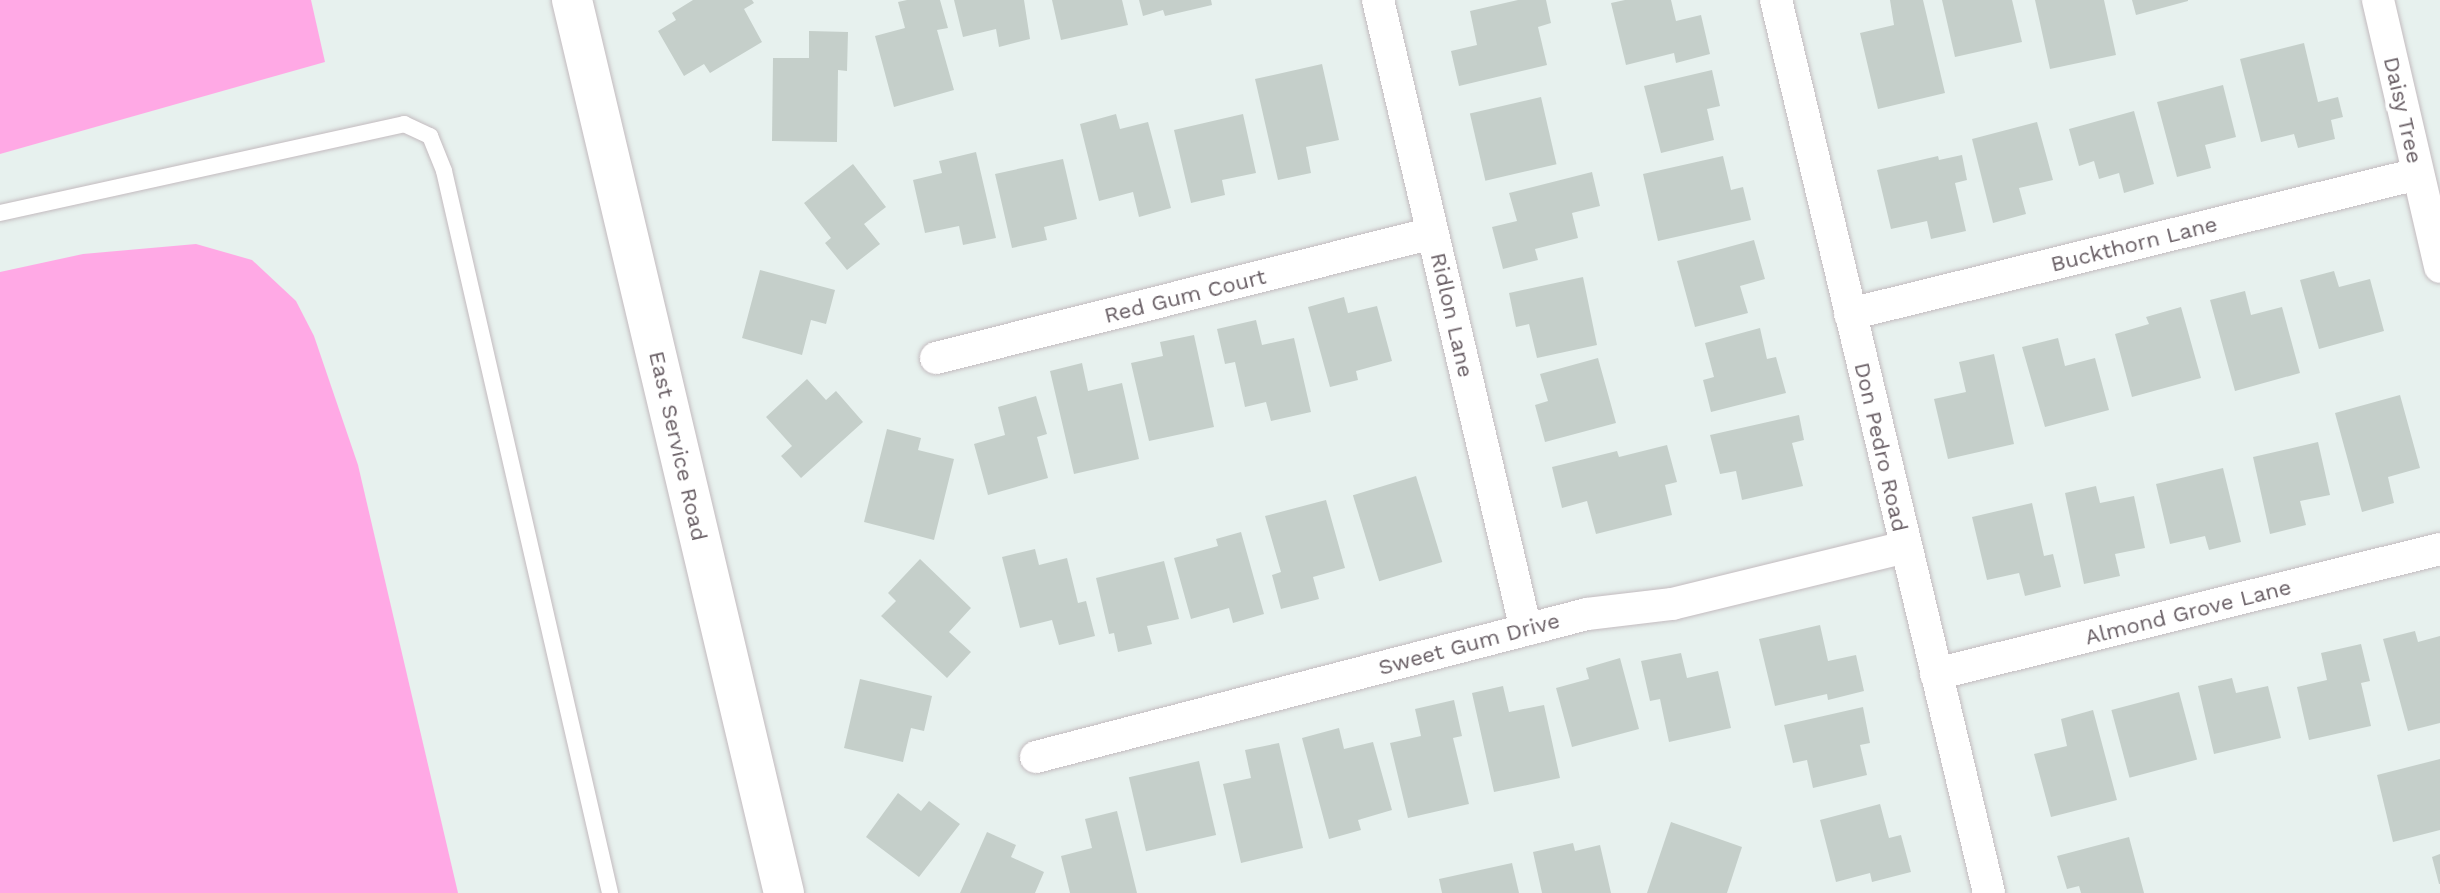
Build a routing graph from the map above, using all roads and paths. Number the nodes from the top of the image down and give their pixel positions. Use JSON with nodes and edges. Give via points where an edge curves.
{"nodes":[{"id":1,"x":572,"y":0,"type":"edge"},
{"id":2,"x":1378,"y":0,"type":"edge"},
{"id":3,"x":1776,"y":0,"type":"edge"},
{"id":4,"x":2378,"y":0,"type":"edge"},
{"id":5,"x":2418,"y":174,"type":"junction"},
{"id":6,"x":0,"y":213,"type":"edge"},
{"id":7,"x":1433,"y":233,"type":"junction"},
{"id":8,"x":2440,"y":267,"type":"edge"},
{"id":9,"x":1850,"y":314,"type":"junction"},
{"id":10,"x":936,"y":358,"type":"dead end"},
{"id":11,"x":1905,"y":547,"type":"junction"},
{"id":12,"x":2440,"y":549,"type":"edge"},
{"id":13,"x":1526,"y":630,"type":"junction"},
{"id":14,"x":1936,"y":674,"type":"junction"},
{"id":15,"x":1036,"y":757,"type":"dead end"},
{"id":16,"x":610,"y":893,"type":"edge"},
{"id":17,"x":784,"y":893,"type":"edge"},
{"id":18,"x":1989,"y":893,"type":"edge"}],
"edges":[{"from":1,"to":17,"type":"street","name":"East Service Road"},
{"from":2,"to":7,"type":"street","name":"Ridlon Lane"},
{"from":3,"to":9,"type":"street","name":"Don Pedro Road"},
{"from":4,"to":5,"type":"street","name":"Daisy Tree"},
{"from":5,"to":8,"type":"street","name":"Daisy Tree"},
{"from":5,"to":9,"type":"street","name":"Buckthorn Lane"},
{"from":6,"to":16,"type":"lane","via":[[404,124],[430,136],[444,171]]},
{"from":7,"to":10,"type":"street","name":"Red Gum Court"},
{"from":7,"to":13,"type":"street","name":"Ridlon Lane"},
{"from":9,"to":11,"type":"street","name":"Don Pedro Road"},
{"from":11,"to":13,"type":"street","name":"Sweet Gum Drive","via":[[1672,604],[1587,614]]},
{"from":11,"to":14,"type":"street","name":"Don Pedro Road"},
{"from":12,"to":14,"type":"street","name":"Almond Grove Lane"},
{"from":13,"to":15,"type":"street","name":"Sweet Gum Drive"},
{"from":14,"to":18,"type":"street","name":"Don Pedro Road"}]}
